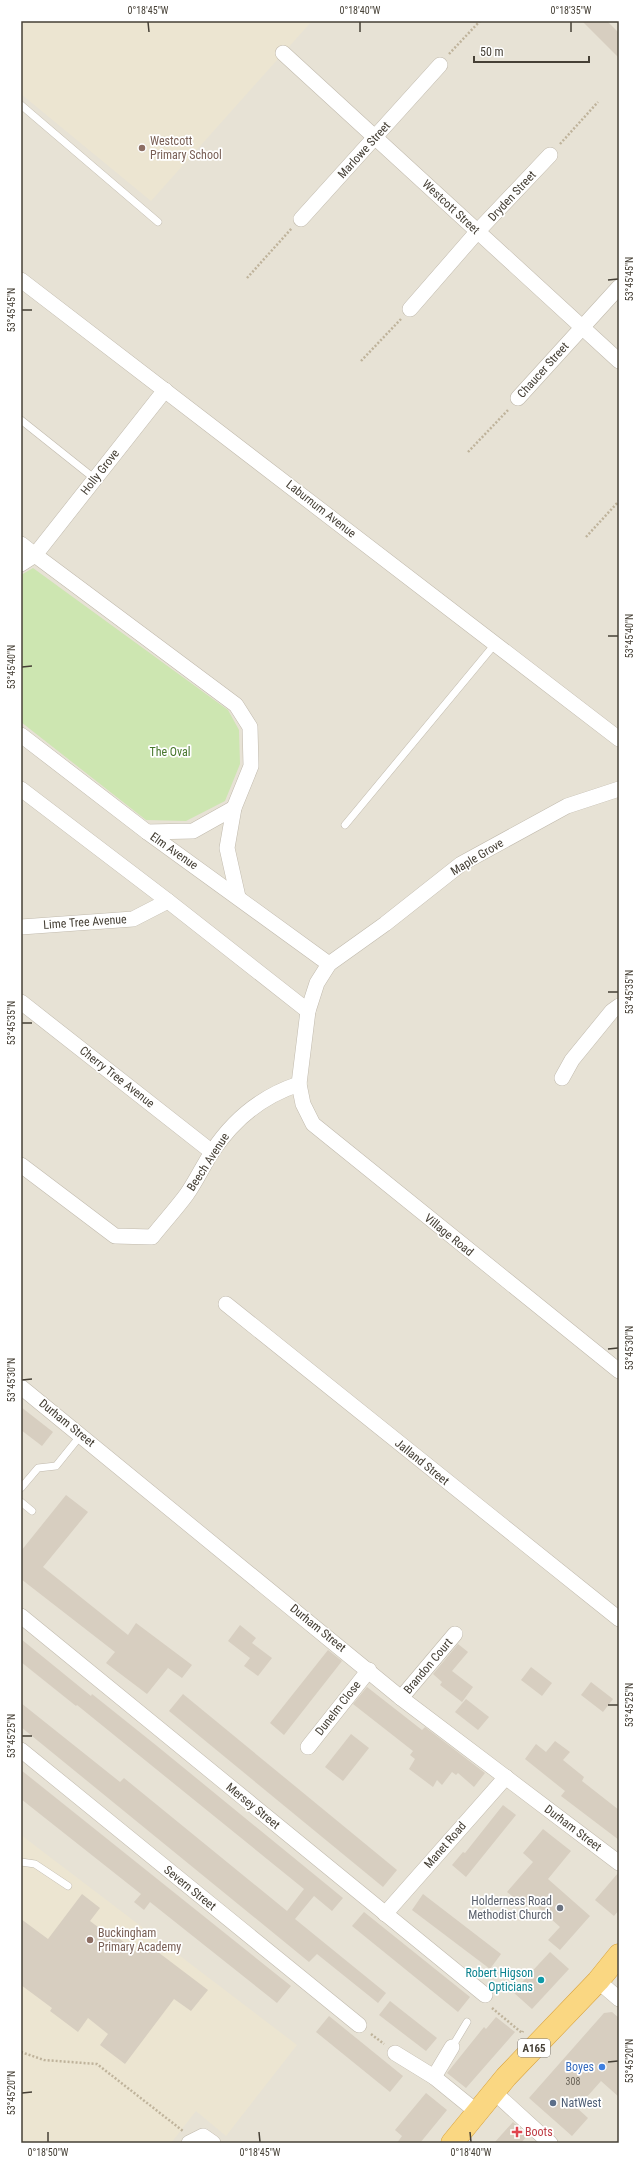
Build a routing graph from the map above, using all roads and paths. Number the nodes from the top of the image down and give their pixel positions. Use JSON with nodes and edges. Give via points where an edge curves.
{"nodes":[{"id":1,"x":480,"y":21,"type":"edge"},
{"id":2,"x":283,"y":53,"type":"dead end"},
{"id":3,"x":440,"y":65,"type":"joint"},
{"id":4,"x":598,"y":102,"type":"dead end"},
{"id":5,"x":21,"y":105,"type":"edge"},
{"id":6,"x":375,"y":137,"type":"junction"},
{"id":7,"x":550,"y":155,"type":"joint"},
{"id":8,"x":301,"y":219,"type":"joint"},
{"id":9,"x":158,"y":222,"type":"dead end"},
{"id":10,"x":477,"y":232,"type":"junction"},
{"id":11,"x":247,"y":278,"type":"dead end"},
{"id":12,"x":21,"y":280,"type":"edge"},
{"id":13,"x":619,"y":287,"type":"edge"},
{"id":14,"x":410,"y":309,"type":"joint"},
{"id":15,"x":581,"y":328,"type":"junction"},
{"id":16,"x":361,"y":361,"type":"dead end"},
{"id":17,"x":619,"y":361,"type":"edge"},
{"id":18,"x":165,"y":390,"type":"junction"},
{"id":19,"x":518,"y":398,"type":"joint"},
{"id":20,"x":21,"y":420,"type":"edge"},
{"id":21,"x":468,"y":452,"type":"dead end"},
{"id":22,"x":95,"y":479,"type":"junction"},
{"id":23,"x":619,"y":501,"type":"edge"},
{"id":24,"x":586,"y":537,"type":"dead end"},
{"id":25,"x":21,"y":544,"type":"edge"},
{"id":26,"x":35,"y":555,"type":"junction"},
{"id":27,"x":21,"y":564,"type":"edge"},
{"id":28,"x":495,"y":644,"type":"junction"},
{"id":29,"x":21,"y":735,"type":"edge"},
{"id":30,"x":619,"y":740,"type":"edge"},
{"id":31,"x":21,"y":789,"type":"edge"},
{"id":32,"x":619,"y":789,"type":"edge"},
{"id":33,"x":234,"y":808,"type":"junction"},
{"id":34,"x":345,"y":825,"type":"dead end"},
{"id":35,"x":147,"y":832,"type":"junction"},
{"id":36,"x":238,"y":897,"type":"junction"},
{"id":37,"x":168,"y":901,"type":"junction"},
{"id":38,"x":21,"y":927,"type":"edge"},
{"id":39,"x":329,"y":964,"type":"junction"},
{"id":40,"x":21,"y":1002,"type":"edge"},
{"id":41,"x":619,"y":1006,"type":"edge"},
{"id":42,"x":308,"y":1011,"type":"junction"},
{"id":43,"x":562,"y":1078,"type":"dead end"},
{"id":44,"x":299,"y":1084,"type":"junction"},
{"id":45,"x":212,"y":1152,"type":"junction"},
{"id":46,"x":21,"y":1165,"type":"edge"},
{"id":47,"x":226,"y":1304,"type":"dead end"},
{"id":48,"x":619,"y":1371,"type":"edge"},
{"id":49,"x":21,"y":1387,"type":"edge"},
{"id":50,"x":81,"y":1435,"type":"junction"},
{"id":51,"x":21,"y":1488,"type":"edge"},
{"id":52,"x":21,"y":1502,"type":"edge"},
{"id":53,"x":32,"y":1511,"type":"dead end"},
{"id":54,"x":21,"y":1616,"type":"edge"},
{"id":55,"x":619,"y":1619,"type":"edge"},
{"id":56,"x":455,"y":1634,"type":"dead end"},
{"id":57,"x":369,"y":1670,"type":"junction"},
{"id":58,"x":401,"y":1698,"type":"junction"},
{"id":59,"x":308,"y":1747,"type":"dead end"},
{"id":60,"x":21,"y":1750,"type":"edge"},
{"id":61,"x":506,"y":1777,"type":"junction"},
{"id":62,"x":21,"y":1862,"type":"edge"},
{"id":63,"x":619,"y":1863,"type":"edge"},
{"id":64,"x":68,"y":1886,"type":"dead end"},
{"id":65,"x":385,"y":1914,"type":"junction"},
{"id":66,"x":619,"y":1955,"type":"edge"},
{"id":67,"x":598,"y":1981,"type":"junction"},
{"id":68,"x":484,"y":1995,"type":"joint"},
{"id":69,"x":619,"y":1999,"type":"edge"},
{"id":70,"x":467,"y":2022,"type":"dead end"},
{"id":71,"x":359,"y":2025,"type":"joint"},
{"id":72,"x":543,"y":2039,"type":"junction"},
{"id":73,"x":452,"y":2047,"type":"joint"},
{"id":74,"x":21,"y":2052,"type":"edge"},
{"id":75,"x":395,"y":2053,"type":"joint"},
{"id":76,"x":434,"y":2077,"type":"junction"},
{"id":77,"x":494,"y":2092,"type":"junction"},
{"id":78,"x":477,"y":2112,"type":"junction"},
{"id":79,"x":191,"y":2142,"type":"edge"},
{"id":80,"x":213,"y":2143,"type":"edge"},
{"id":81,"x":452,"y":2143,"type":"edge"},
{"id":82,"x":550,"y":2143,"type":"edge"}],
"edges":[{"from":1,"to":3,"type":"path"},
{"from":2,"to":6,"type":"street","name":"Westcott Street"},
{"from":3,"to":6,"type":"street","name":"Marlowe Street"},
{"from":4,"to":7,"type":"path"},
{"from":5,"to":9,"type":"lane"},
{"from":6,"to":8,"type":"street","name":"Marlowe Street"},
{"from":6,"to":10,"type":"street","name":"Westcott Street"},
{"from":7,"to":10,"type":"street","name":"Dryden Street"},
{"from":8,"to":11,"type":"path"},
{"from":10,"to":14,"type":"street","name":"Dryden Street"},
{"from":10,"to":15,"type":"street","name":"Westcott Street"},
{"from":12,"to":18,"type":"street","name":"Laburnum Avenue"},
{"from":13,"to":15,"type":"street","name":"Chaucer Street"},
{"from":14,"to":16,"type":"path"},
{"from":15,"to":17,"type":"street","name":"Westcott Street"},
{"from":15,"to":19,"type":"street","name":"Chaucer Street"},
{"from":18,"to":22,"type":"street","name":"Holly Grove"},
{"from":18,"to":28,"type":"street","name":"Laburnum Avenue"},
{"from":19,"to":21,"type":"path","name":"Chaucer Street"},
{"from":20,"to":22,"type":"lane"},
{"from":22,"to":26,"type":"street","name":"Holly Grove"},
{"from":23,"to":24,"type":"path"},
{"from":25,"to":26,"type":"street"},
{"from":26,"to":27,"type":"street"},
{"from":26,"to":33,"type":"street","via":[[236,705],[250,727],[251,766]]},
{"from":28,"to":30,"type":"street","name":"Laburnum Avenue"},
{"from":28,"to":34,"type":"lane"},
{"from":29,"to":35,"type":"street","name":"Elm Avenue"},
{"from":31,"to":37,"type":"street"},
{"from":32,"to":39,"type":"street","name":"Maple Grove","via":[[567,806],[461,864]]},
{"from":33,"to":35,"type":"street","via":[[193,831]]},
{"from":33,"to":36,"type":"street","via":[[226,848]]},
{"from":35,"to":36,"type":"street","name":"Elm Avenue"},
{"from":36,"to":39,"type":"street","name":"Elm Avenue"},
{"from":37,"to":38,"type":"street","name":"Lime Tree Avenue","via":[[133,919]]},
{"from":37,"to":42,"type":"street"},
{"from":39,"to":42,"type":"street","via":[[317,983]]},
{"from":40,"to":45,"type":"street","name":"Cherry Tree Avenue"},
{"from":41,"to":43,"type":"street","via":[[612,1010],[572,1060]]},
{"from":42,"to":44,"type":"street"},
{"from":44,"to":45,"type":"street","name":"Beech Avenue","via":[[263,1100],[230,1128]]},
{"from":44,"to":48,"type":"street","name":"Village Road","via":[[303,1104],[313,1124]]},
{"from":45,"to":46,"type":"street","name":"Beech Avenue","via":[[187,1194],[152,1237],[116,1236]]},
{"from":47,"to":55,"type":"street","name":"Jalland Street"},
{"from":49,"to":50,"type":"street","name":"Durham Street"},
{"from":50,"to":51,"type":"lane","via":[[56,1466],[38,1468]]},
{"from":50,"to":57,"type":"street","name":"Durham Street"},
{"from":52,"to":53,"type":"lane"},
{"from":54,"to":65,"type":"street","name":"Mersey Street"},
{"from":56,"to":58,"type":"street","name":"Brandon Court"},
{"from":57,"to":58,"type":"street","name":"Durham Street"},
{"from":57,"to":59,"type":"street","name":"Dunelm Close"},
{"from":58,"to":61,"type":"street","name":"Durham Street"},
{"from":60,"to":71,"type":"street","name":"Severn Street"},
{"from":61,"to":63,"type":"street","name":"Durham Street"},
{"from":61,"to":65,"type":"street","name":"Manet Road"},
{"from":62,"to":64,"type":"lane","via":[[35,1864]]},
{"from":65,"to":68,"type":"street","name":"Mersey Street"},
{"from":66,"to":67,"type":"highway","number":"A165"},
{"from":67,"to":69,"type":"street"},
{"from":67,"to":72,"type":"highway","number":"A165"},
{"from":68,"to":72,"type":"path","via":[[483,2001],[522,2033],[528,2026]]},
{"from":70,"to":73,"type":"lane"},
{"from":71,"to":75,"type":"path"},
{"from":72,"to":77,"type":"highway","number":"A165"},
{"from":73,"to":76,"type":"street"},
{"from":74,"to":79,"type":"path","via":[[44,2060],[97,2064]]},
{"from":75,"to":76,"type":"street"},
{"from":76,"to":78,"type":"street"},
{"from":77,"to":78,"type":"highway","number":"A165"},
{"from":77,"to":82,"type":"street"},
{"from":78,"to":81,"type":"highway","number":"A165"},
{"from":79,"to":80,"type":"street","via":[[203,2136]]}]}
